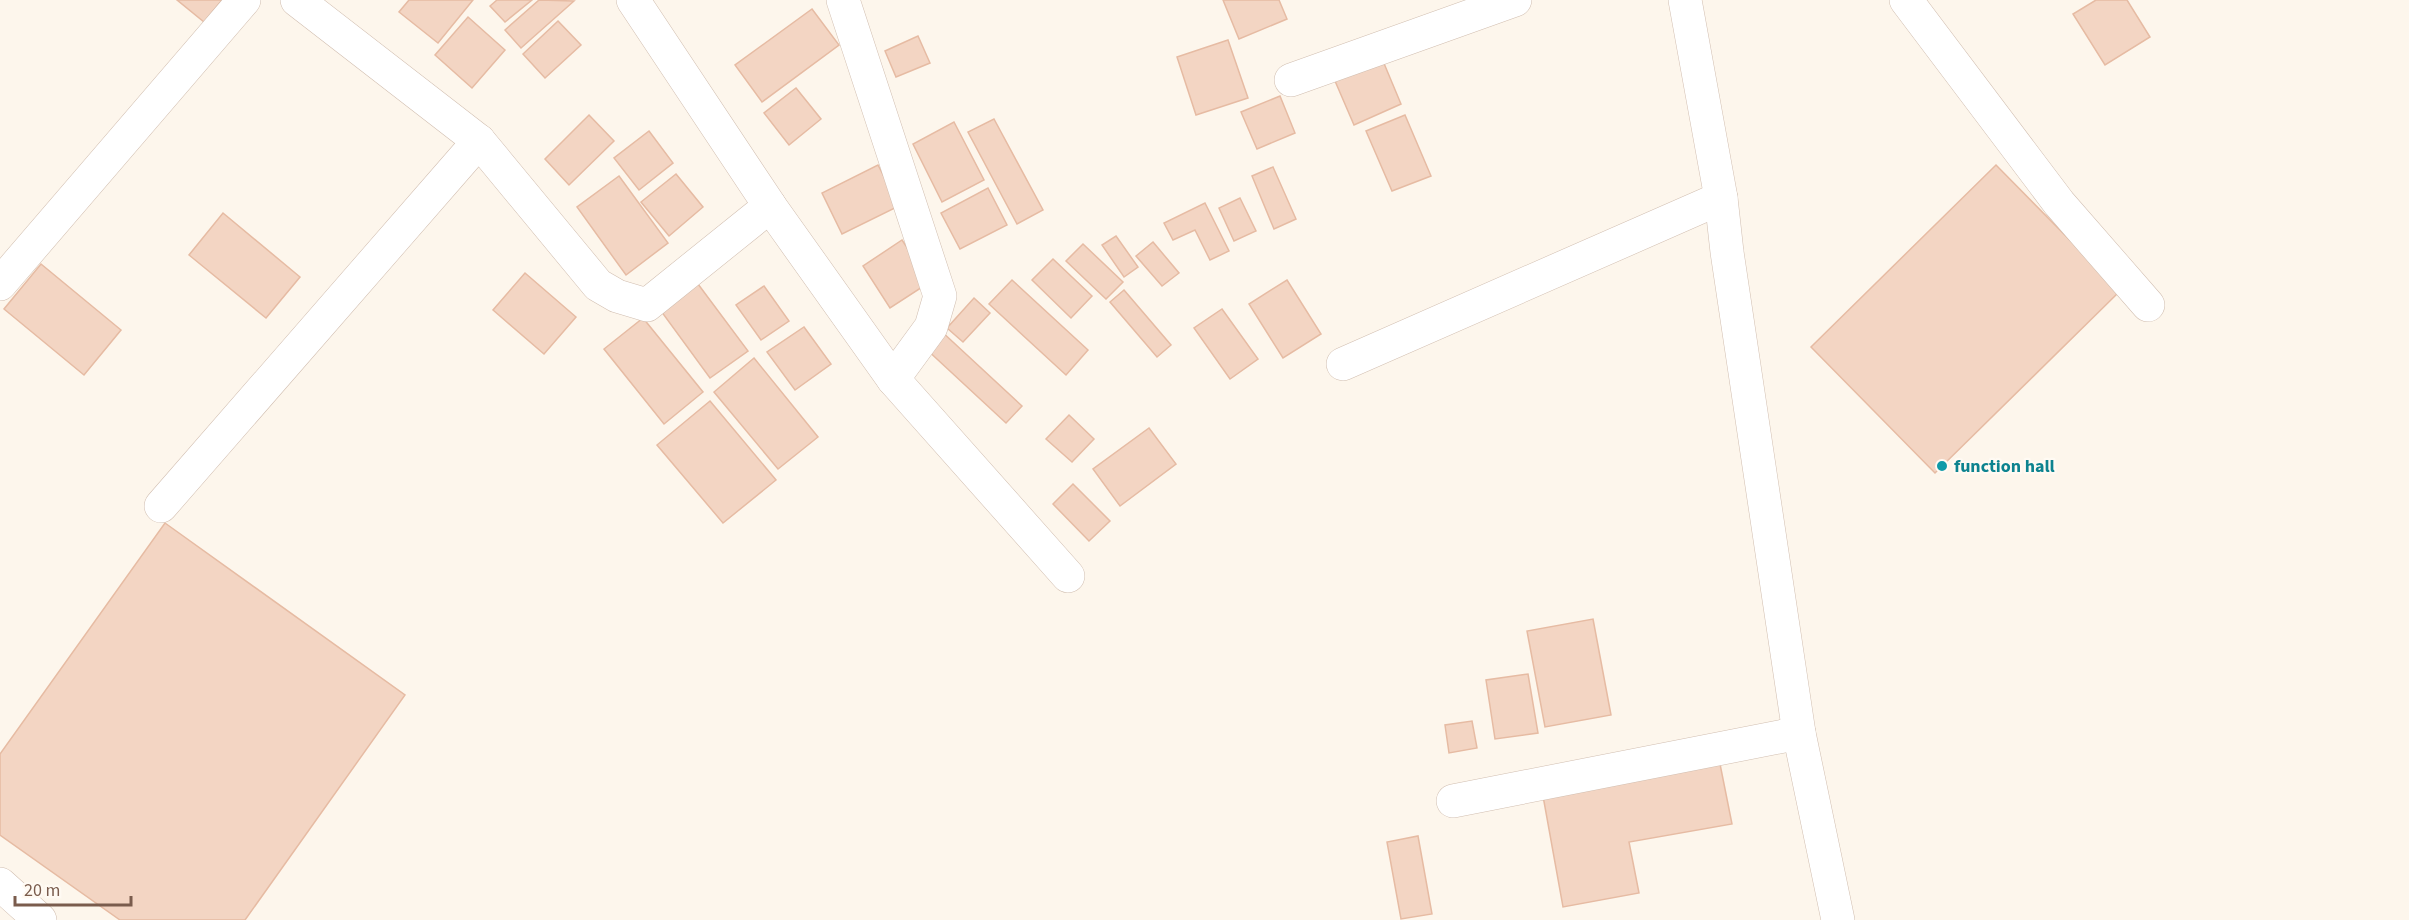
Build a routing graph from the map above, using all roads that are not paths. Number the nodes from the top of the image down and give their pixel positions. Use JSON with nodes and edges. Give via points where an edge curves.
{"nodes":[{"id":1,"x":244,"y":0,"type":"edge"},
{"id":2,"x":297,"y":0,"type":"edge"},
{"id":3,"x":633,"y":0,"type":"edge"},
{"id":4,"x":843,"y":0,"type":"edge"},
{"id":5,"x":1515,"y":0,"type":"edge"},
{"id":6,"x":1685,"y":0,"type":"edge"},
{"id":7,"x":1906,"y":0,"type":"edge"},
{"id":8,"x":1291,"y":80,"type":"dead end"},
{"id":9,"x":479,"y":141,"type":"junction"},
{"id":10,"x":1721,"y":198,"type":"junction"},
{"id":11,"x":770,"y":206,"type":"junction"},
{"id":12,"x":0,"y":284,"type":"edge"},
{"id":13,"x":2148,"y":305,"type":"dead end"},
{"id":14,"x":1343,"y":364,"type":"dead end"},
{"id":15,"x":893,"y":379,"type":"junction"},
{"id":16,"x":161,"y":506,"type":"dead end"},
{"id":17,"x":1068,"y":576,"type":"dead end"},
{"id":18,"x":1799,"y":733,"type":"junction"},
{"id":19,"x":1453,"y":801,"type":"dead end"},
{"id":20,"x":0,"y":884,"type":"edge"},
{"id":21,"x":40,"y":920,"type":"edge"},
{"id":22,"x":1838,"y":920,"type":"edge"}],
"edges":[{"from":1,"to":12,"type":"street"},
{"from":2,"to":9,"type":"street"},
{"from":3,"to":11,"type":"street"},
{"from":4,"to":15,"type":"street","via":[[940,296],[931,327]]},
{"from":5,"to":8,"type":"street"},
{"from":6,"to":10,"type":"street"},
{"from":7,"to":13,"type":"street","via":[[2060,203]]},
{"from":9,"to":11,"type":"street","via":[[598,285],[639,304],[647,305]]},
{"from":9,"to":16,"type":"street"},
{"from":10,"to":14,"type":"street"},
{"from":10,"to":18,"type":"street"},
{"from":11,"to":15,"type":"street"},
{"from":15,"to":17,"type":"street"},
{"from":18,"to":19,"type":"street"},
{"from":18,"to":22,"type":"street"},
{"from":20,"to":21,"type":"street"}]}
